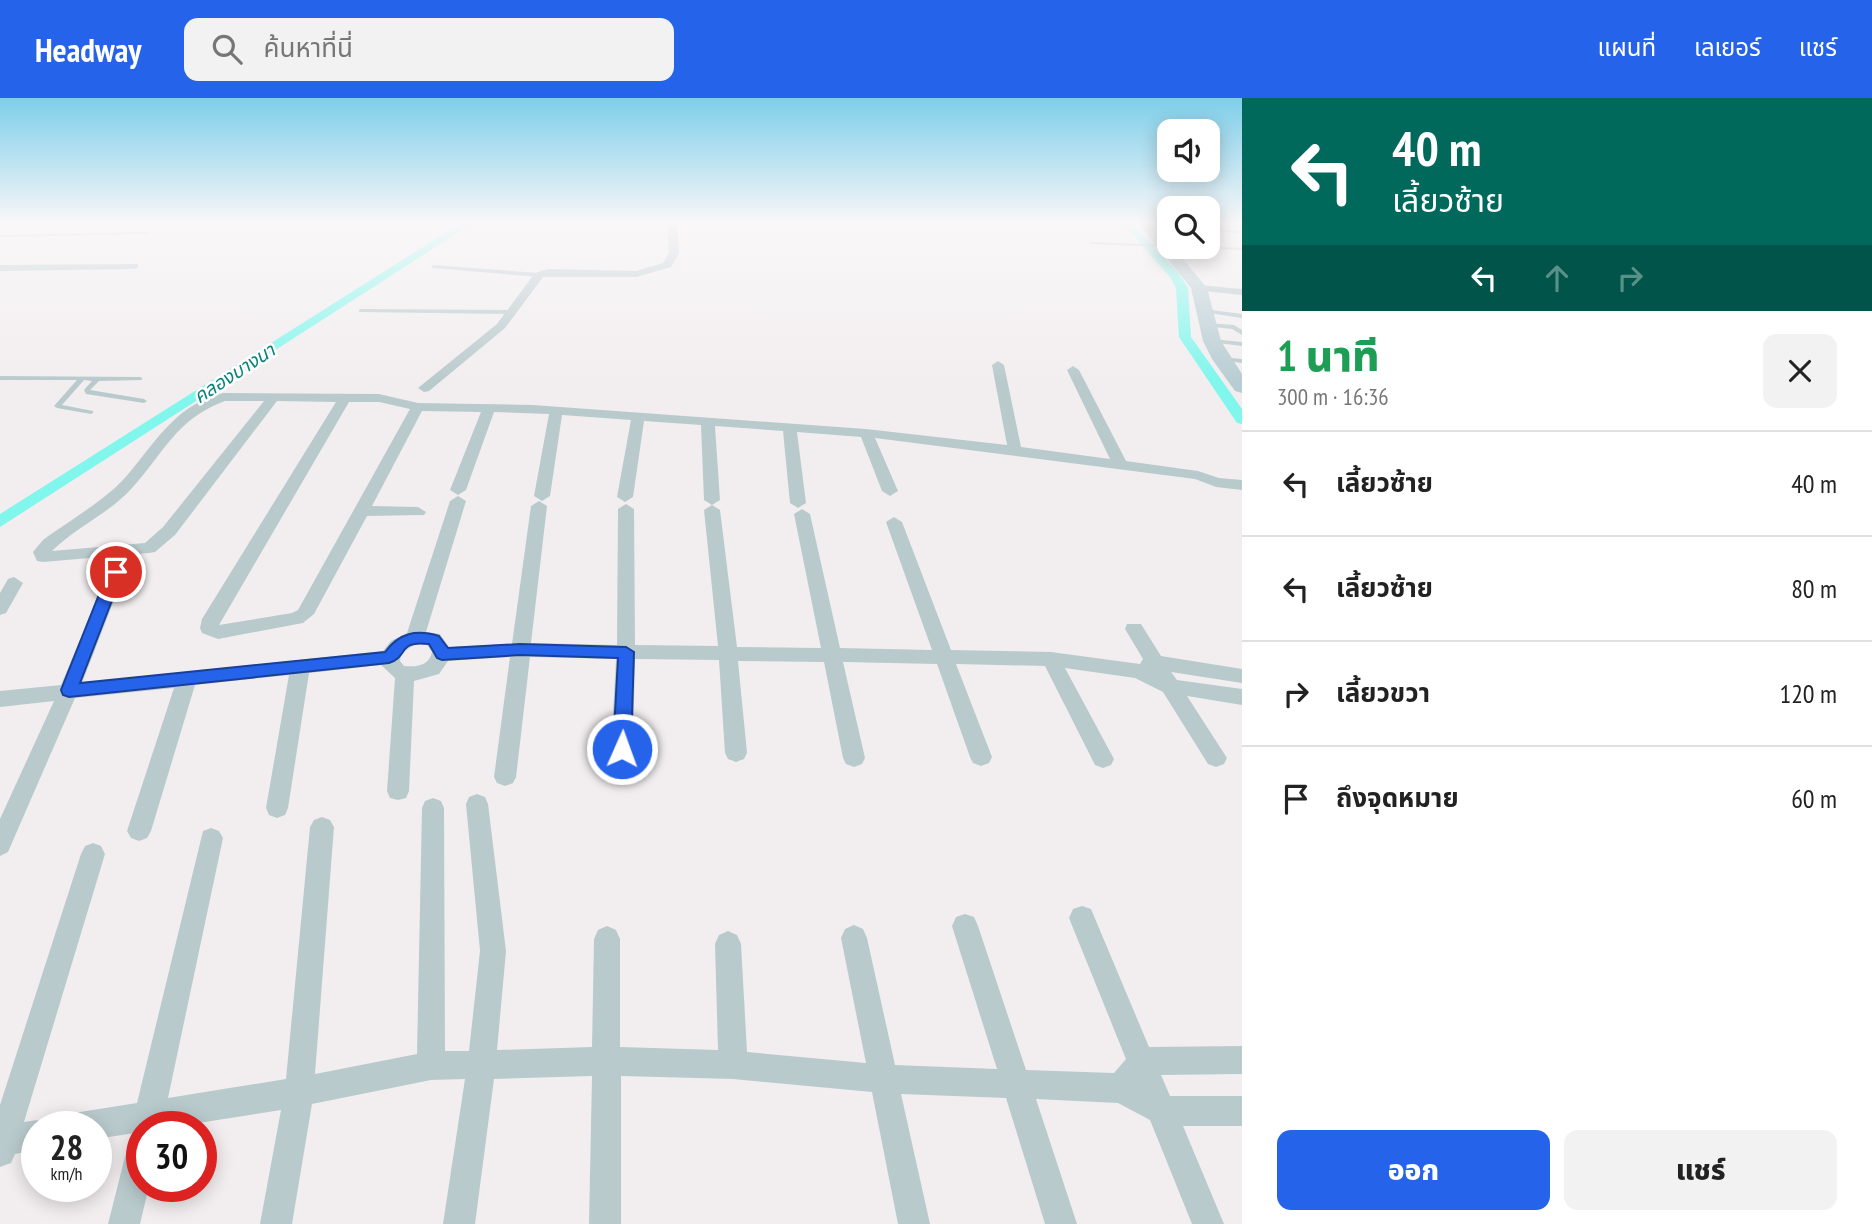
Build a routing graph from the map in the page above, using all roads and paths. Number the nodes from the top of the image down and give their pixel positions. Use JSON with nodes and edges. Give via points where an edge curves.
{"nodes":[{"id":1,"x":539,"y":275,"type":"edge"},
{"id":2,"x":1188,"y":276,"type":"edge"},
{"id":3,"x":1199,"y":288,"type":"junction"},
{"id":4,"x":1242,"y":292,"type":"edge"},
{"id":5,"x":360,"y":311,"type":"dead end"},
{"id":6,"x":512,"y":313,"type":"junction"},
{"id":7,"x":1242,"y":316,"type":"edge"},
{"id":8,"x":1206,"y":318,"type":"junction"},
{"id":9,"x":1242,"y":333,"type":"edge"},
{"id":10,"x":1212,"y":341,"type":"junction"},
{"id":11,"x":1242,"y":344,"type":"edge"},
{"id":12,"x":1233,"y":364,"type":"edge"},
{"id":13,"x":998,"y":365,"type":"dead end"},
{"id":14,"x":1073,"y":370,"type":"dead end"},
{"id":15,"x":0,"y":378,"type":"edge"},
{"id":16,"x":83,"y":378,"type":"junction"},
{"id":17,"x":98,"y":378,"type":"junction"},
{"id":18,"x":140,"y":379,"type":"dead end"},
{"id":19,"x":1242,"y":387,"type":"edge"},
{"id":20,"x":424,"y":388,"type":"dead end"},
{"id":21,"x":274,"y":397,"type":"junction"},
{"id":22,"x":345,"y":397,"type":"junction"},
{"id":23,"x":144,"y":401,"type":"dead end"},
{"id":24,"x":418,"y":407,"type":"junction"},
{"id":25,"x":489,"y":408,"type":"junction"},
{"id":26,"x":556,"y":411,"type":"junction"},
{"id":27,"x":91,"y":412,"type":"dead end"},
{"id":28,"x":638,"y":419,"type":"junction"},
{"id":29,"x":708,"y":424,"type":"junction"},
{"id":30,"x":790,"y":429,"type":"junction"},
{"id":31,"x":866,"y":433,"type":"junction"},
{"id":32,"x":1015,"y":451,"type":"junction"},
{"id":33,"x":1120,"y":464,"type":"junction"},
{"id":34,"x":1198,"y":475,"type":"junction"},
{"id":35,"x":1242,"y":476,"type":"edge"},
{"id":36,"x":1242,"y":485,"type":"edge"},
{"id":37,"x":890,"y":491,"type":"dead end"},
{"id":38,"x":360,"y":511,"type":"junction"},
{"id":39,"x":418,"y":512,"type":"dead end"},
{"id":40,"x":894,"y":522,"type":"dead end"},
{"id":41,"x":116,"y":572,"type":"dead end"},
{"id":42,"x":13,"y":583,"type":"dead end"},
{"id":43,"x":0,"y":609,"type":"edge"},
{"id":44,"x":1134,"y":629,"type":"dead end"},
{"id":45,"x":415,"y":637,"type":"junction"},
{"id":46,"x":520,"y":650,"type":"junction"},
{"id":47,"x":626,"y":652,"type":"junction"},
{"id":48,"x":442,"y":654,"type":"junction"},
{"id":49,"x":728,"y":654,"type":"junction"},
{"id":50,"x":831,"y":654,"type":"junction"},
{"id":51,"x":941,"y":656,"type":"junction"},
{"id":52,"x":389,"y":657,"type":"junction"},
{"id":53,"x":1051,"y":659,"type":"junction"},
{"id":54,"x":300,"y":666,"type":"junction"},
{"id":55,"x":1147,"y":667,"type":"junction"},
{"id":56,"x":405,"y":674,"type":"junction"},
{"id":57,"x":1242,"y":676,"type":"edge"},
{"id":58,"x":187,"y":679,"type":"junction"},
{"id":59,"x":1169,"y":687,"type":"junction"},
{"id":60,"x":69,"y":690,"type":"junction"},
{"id":61,"x":1242,"y":697,"type":"edge"},
{"id":62,"x":0,"y":699,"type":"edge"},
{"id":63,"x":622,"y":749,"type":"dead end"},
{"id":64,"x":736,"y":753,"type":"dead end"},
{"id":65,"x":981,"y":757,"type":"dead end"},
{"id":66,"x":854,"y":758,"type":"dead end"},
{"id":67,"x":1216,"y":758,"type":"dead end"},
{"id":68,"x":1103,"y":759,"type":"dead end"},
{"id":69,"x":505,"y":777,"type":"dead end"},
{"id":70,"x":398,"y":791,"type":"dead end"},
{"id":71,"x":477,"y":804,"type":"dead end"},
{"id":72,"x":277,"y":808,"type":"dead end"},
{"id":73,"x":433,"y":808,"type":"dead end"},
{"id":74,"x":322,"y":827,"type":"dead end"},
{"id":75,"x":139,"y":831,"type":"dead end"},
{"id":76,"x":211,"y":838,"type":"dead end"},
{"id":77,"x":0,"y":845,"type":"edge"},
{"id":78,"x":93,"y":854,"type":"dead end"},
{"id":79,"x":1082,"y":918,"type":"dead end"},
{"id":80,"x":965,"y":926,"type":"dead end"},
{"id":81,"x":854,"y":938,"type":"dead end"},
{"id":82,"x":607,"y":939,"type":"dead end"},
{"id":83,"x":728,"y":944,"type":"dead end"},
{"id":84,"x":1242,"y":1060,"type":"edge"},
{"id":85,"x":607,"y":1061,"type":"junction"},
{"id":86,"x":1142,"y":1061,"type":"junction"},
{"id":87,"x":733,"y":1065,"type":"junction"},
{"id":88,"x":431,"y":1066,"type":"junction"},
{"id":89,"x":481,"y":1067,"type":"junction"},
{"id":90,"x":883,"y":1079,"type":"junction"},
{"id":91,"x":1017,"y":1083,"type":"junction"},
{"id":92,"x":1122,"y":1088,"type":"junction"},
{"id":93,"x":299,"y":1092,"type":"junction"},
{"id":94,"x":151,"y":1111,"type":"edge"},
{"id":95,"x":201,"y":1111,"type":"edge"},
{"id":96,"x":1163,"y":1111,"type":"junction"},
{"id":97,"x":1242,"y":1111,"type":"edge"},
{"id":98,"x":21,"y":1139,"type":"edge"},
{"id":99,"x":1,"y":1145,"type":"edge"},
{"id":100,"x":129,"y":1202,"type":"edge"},
{"id":101,"x":124,"y":1224,"type":"edge"},
{"id":102,"x":276,"y":1224,"type":"edge"},
{"id":103,"x":459,"y":1224,"type":"edge"},
{"id":104,"x":605,"y":1224,"type":"edge"},
{"id":105,"x":914,"y":1224,"type":"edge"},
{"id":106,"x":1061,"y":1224,"type":"edge"},
{"id":107,"x":1208,"y":1224,"type":"edge"}],
"edges":[{"from":1,"to":6,"type":"street"},
{"from":2,"to":3,"type":"street"},
{"from":3,"to":4,"type":"street"},
{"from":3,"to":8,"type":"street"},
{"from":5,"to":6,"type":"lane"},
{"from":6,"to":20,"type":"street"},
{"from":7,"to":8,"type":"lane"},
{"from":8,"to":9,"type":"lane"},
{"from":8,"to":10,"type":"street"},
{"from":10,"to":11,"type":"lane"},
{"from":10,"to":12,"type":"street"},
{"from":12,"to":19,"type":"street"},
{"from":13,"to":32,"type":"street"},
{"from":14,"to":33,"type":"street"},
{"from":15,"to":16,"type":"lane"},
{"from":16,"to":17,"type":"lane"},
{"from":16,"to":27,"type":"lane","via":[[57,406]]},
{"from":17,"to":18,"type":"lane"},
{"from":17,"to":23,"type":"lane","via":[[88,393]]},
{"from":21,"to":21,"type":"street","via":[[169,531],[149,548],[43,558],[41,552],[49,544],[126,486],[164,436],[204,404],[223,397]]},
{"from":21,"to":22,"type":"street"},
{"from":22,"to":24,"type":"street","via":[[379,398]]},
{"from":22,"to":38,"type":"street","via":[[209,628],[218,632],[305,614]]},
{"from":24,"to":25,"type":"street"},
{"from":24,"to":38,"type":"street"},
{"from":25,"to":26,"type":"street"},
{"from":25,"to":45,"type":"street"},
{"from":26,"to":28,"type":"street"},
{"from":26,"to":46,"type":"street"},
{"from":28,"to":29,"type":"street"},
{"from":28,"to":47,"type":"street","via":[[626,503]]},
{"from":29,"to":30,"type":"street"},
{"from":29,"to":49,"type":"street"},
{"from":30,"to":31,"type":"street"},
{"from":30,"to":50,"type":"street","via":[[800,509]]},
{"from":31,"to":32,"type":"street"},
{"from":31,"to":37,"type":"street"},
{"from":32,"to":33,"type":"street"},
{"from":33,"to":34,"type":"street"},
{"from":34,"to":35,"type":"street"},
{"from":34,"to":36,"type":"street"},
{"from":38,"to":39,"type":"street"},
{"from":40,"to":51,"type":"street"},
{"from":41,"to":60,"type":"street"},
{"from":42,"to":43,"type":"street"},
{"from":44,"to":55,"type":"street"},
{"from":45,"to":48,"type":"street","via":[[433,639]]},
{"from":45,"to":52,"type":"street","via":[[401,642]]},
{"from":46,"to":47,"type":"street"},
{"from":46,"to":48,"type":"street"},
{"from":46,"to":69,"type":"street"},
{"from":47,"to":49,"type":"street"},
{"from":47,"to":63,"type":"street"},
{"from":48,"to":56,"type":"street","via":[[430,669]]},
{"from":49,"to":50,"type":"street"},
{"from":49,"to":64,"type":"street"},
{"from":50,"to":51,"type":"street"},
{"from":50,"to":66,"type":"street"},
{"from":51,"to":53,"type":"street"},
{"from":51,"to":65,"type":"street"},
{"from":52,"to":54,"type":"street"},
{"from":52,"to":56,"type":"street","via":[[393,668]]},
{"from":53,"to":55,"type":"street"},
{"from":53,"to":68,"type":"street"},
{"from":54,"to":58,"type":"street"},
{"from":54,"to":72,"type":"street"},
{"from":55,"to":57,"type":"street"},
{"from":55,"to":59,"type":"street"},
{"from":56,"to":70,"type":"street"},
{"from":58,"to":60,"type":"street"},
{"from":58,"to":75,"type":"street"},
{"from":59,"to":61,"type":"street"},
{"from":59,"to":67,"type":"street"},
{"from":60,"to":62,"type":"street"},
{"from":60,"to":77,"type":"street"},
{"from":71,"to":89,"type":"street","via":[[493,951]]},
{"from":73,"to":88,"type":"street"},
{"from":74,"to":93,"type":"street"},
{"from":76,"to":94,"type":"street"},
{"from":78,"to":99,"type":"street"},
{"from":79,"to":86,"type":"street"},
{"from":80,"to":91,"type":"street"},
{"from":81,"to":90,"type":"street"},
{"from":82,"to":85,"type":"street"},
{"from":83,"to":87,"type":"street"},
{"from":84,"to":86,"type":"street"},
{"from":85,"to":87,"type":"street"},
{"from":85,"to":89,"type":"street"},
{"from":85,"to":104,"type":"street"},
{"from":86,"to":92,"type":"street"},
{"from":86,"to":96,"type":"street"},
{"from":87,"to":90,"type":"street"},
{"from":88,"to":89,"type":"street"},
{"from":88,"to":93,"type":"street"},
{"from":89,"to":103,"type":"street"},
{"from":90,"to":91,"type":"street"},
{"from":90,"to":105,"type":"street"},
{"from":91,"to":92,"type":"street"},
{"from":91,"to":106,"type":"street"},
{"from":92,"to":96,"type":"street"},
{"from":93,"to":95,"type":"street"},
{"from":93,"to":102,"type":"street"},
{"from":96,"to":97,"type":"street"},
{"from":96,"to":107,"type":"street"},
{"from":98,"to":99,"type":"street"},
{"from":100,"to":101,"type":"street"}]}
